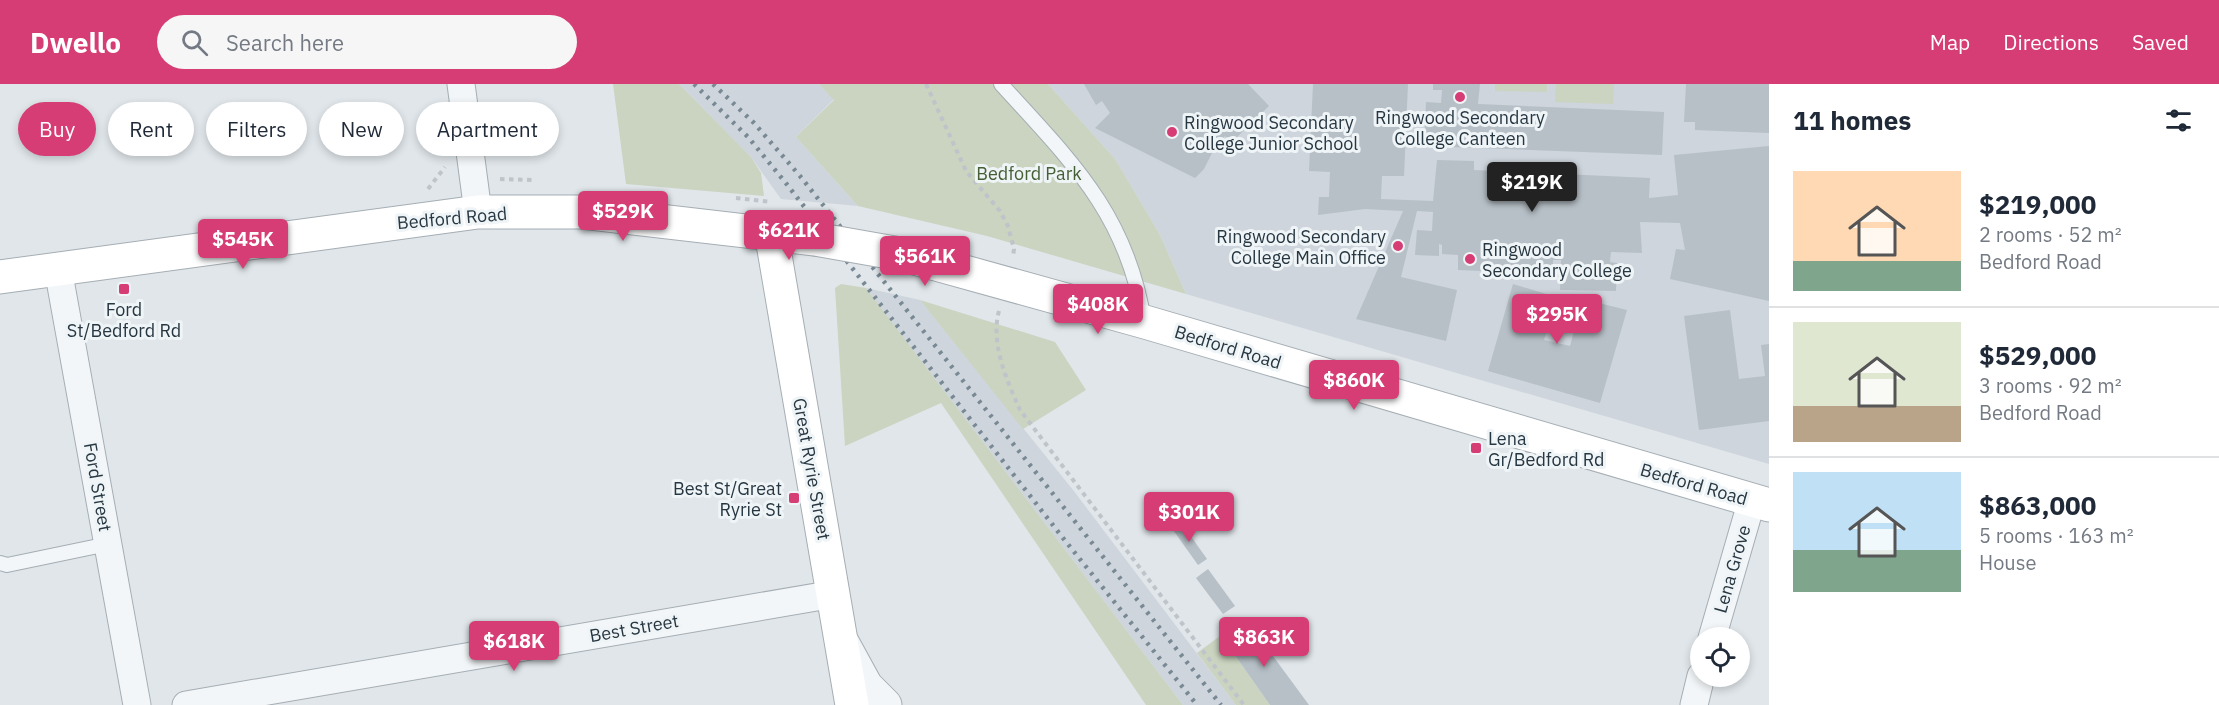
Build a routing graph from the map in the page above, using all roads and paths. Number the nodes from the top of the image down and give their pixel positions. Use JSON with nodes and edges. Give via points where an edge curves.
{"nodes":[{"id":1,"x":461,"y":84,"type":"edge"},
{"id":2,"x":926,"y":84,"type":"edge"},
{"id":3,"x":1001,"y":84,"type":"edge"},
{"id":4,"x":478,"y":212,"type":"junction"},
{"id":5,"x":771,"y":232,"type":"junction"},
{"id":6,"x":58,"y":269,"type":"junction"},
{"id":7,"x":0,"y":277,"type":"edge"},
{"id":8,"x":1007,"y":283,"type":"junction"},
{"id":9,"x":1145,"y":322,"type":"junction"},
{"id":10,"x":1760,"y":503,"type":"edge"},
{"id":11,"x":108,"y":544,"type":"junction"},
{"id":12,"x":0,"y":563,"type":"edge"},
{"id":13,"x":834,"y":594,"type":"junction"},
{"id":14,"x":1716,"y":627,"type":"edge"},
{"id":15,"x":842,"y":643,"type":"junction"},
{"id":16,"x":1698,"y":687,"type":"edge"},
{"id":17,"x":137,"y":705,"type":"edge"},
{"id":18,"x":186,"y":705,"type":"edge"},
{"id":19,"x":852,"y":705,"type":"edge"},
{"id":20,"x":885,"y":705,"type":"edge"},
{"id":21,"x":1244,"y":705,"type":"edge"},
{"id":22,"x":1694,"y":705,"type":"edge"}],
"edges":[{"from":1,"to":4,"type":"street"},
{"from":2,"to":8,"type":"path","via":[[966,171],[1008,226],[1014,249]]},
{"from":3,"to":9,"type":"lane","via":[[1073,162],[1111,217],[1138,285]]},
{"from":4,"to":5,"type":"main road","name":"Bedford Road","via":[[582,212]]},
{"from":4,"to":6,"type":"main road","name":"Bedford Road"},
{"from":5,"to":8,"type":"main road","name":"Bedford Road","bridge":true,"via":[[900,254]]},
{"from":5,"to":13,"type":"main road","name":"Great Ryrie Street"},
{"from":6,"to":7,"type":"main road","name":"Bedford Road"},
{"from":6,"to":11,"type":"street","name":"Ford Street"},
{"from":8,"to":9,"type":"main road","name":"Bedford Road"},
{"from":8,"to":21,"type":"path","via":[[997,318],[1000,357],[1020,410]]},
{"from":9,"to":10,"type":"main road","name":"Bedford Road"},
{"from":10,"to":14,"type":"street","name":"Lena Grove"},
{"from":11,"to":12,"type":"lane","via":[[7,565]]},
{"from":11,"to":17,"type":"street","name":"Ford Street"},
{"from":13,"to":15,"type":"main road","name":"Great Ryrie Street"},
{"from":13,"to":18,"type":"street","name":"Best Street"},
{"from":15,"to":19,"type":"main road","name":"Great Ryrie Street"},
{"from":15,"to":20,"type":"street","via":[[866,686]]},
{"from":16,"to":22,"type":"street"}]}
